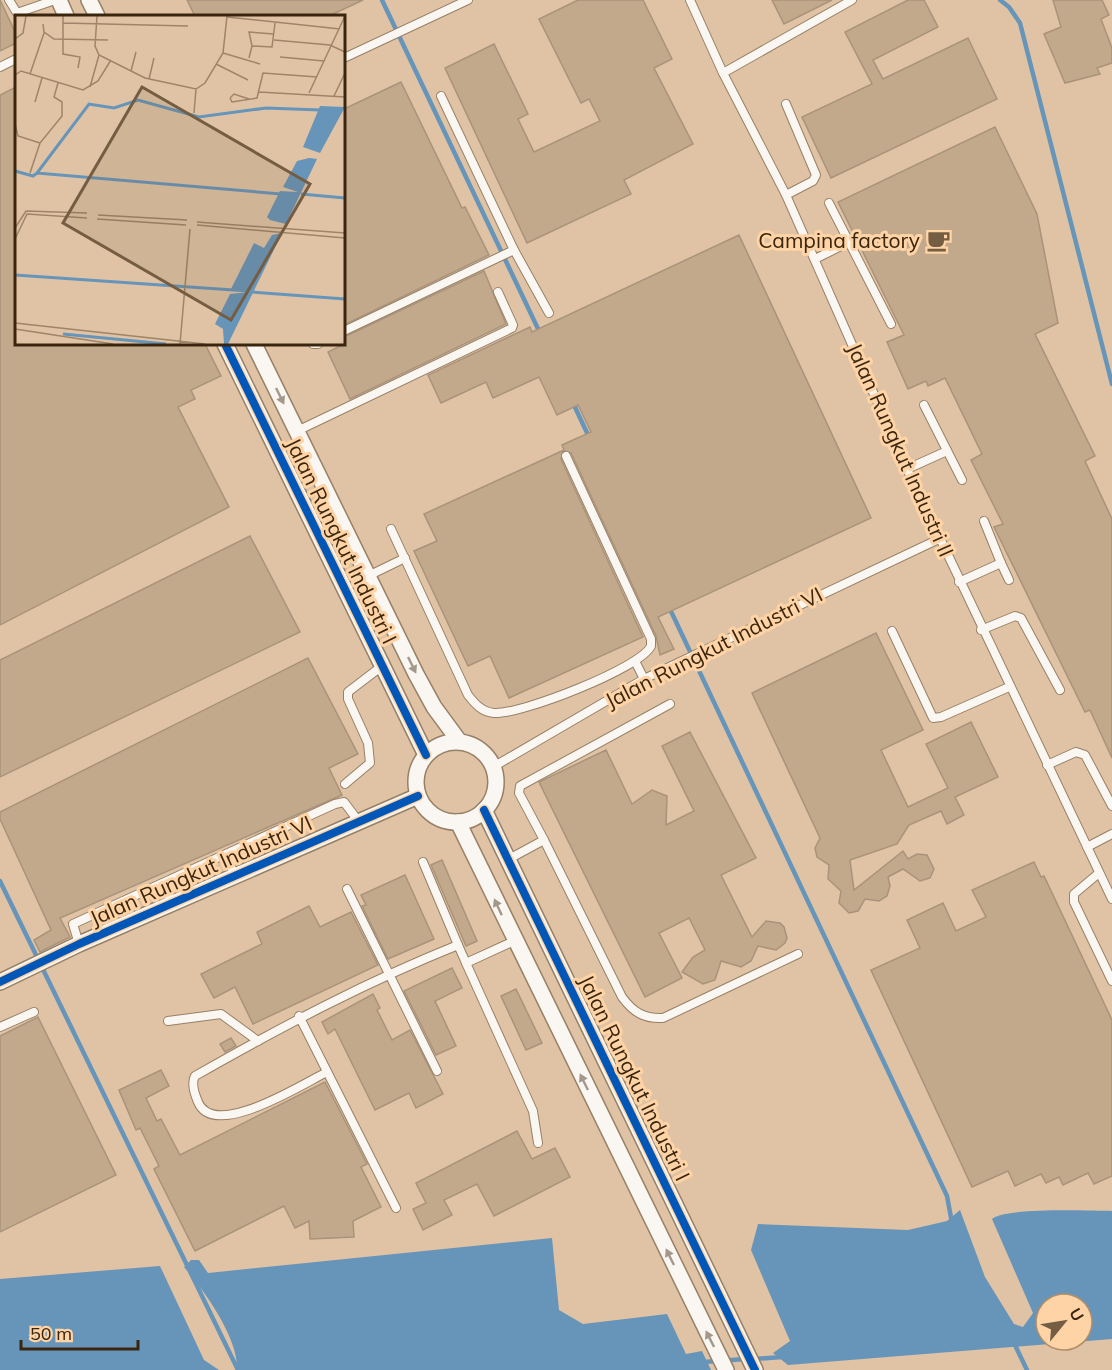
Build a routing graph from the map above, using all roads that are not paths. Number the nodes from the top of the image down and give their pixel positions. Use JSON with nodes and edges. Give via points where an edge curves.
{"nodes":[{"id":1,"x":9,"y":0,"type":"edge"},
{"id":2,"x":57,"y":0,"type":"edge"},
{"id":3,"x":89,"y":0,"type":"edge"},
{"id":4,"x":468,"y":0,"type":"edge"},
{"id":5,"x":690,"y":0,"type":"edge"},
{"id":6,"x":852,"y":0,"type":"edge"},
{"id":7,"x":65,"y":15,"type":"edge"},
{"id":8,"x":96,"y":15,"type":"edge"},
{"id":9,"x":345,"y":58,"type":"edge"},
{"id":10,"x":15,"y":60,"type":"edge"},
{"id":11,"x":0,"y":67,"type":"edge"},
{"id":12,"x":723,"y":73,"type":"junction"},
{"id":13,"x":441,"y":96,"type":"dead end"},
{"id":14,"x":786,"y":104,"type":"dead end"},
{"id":15,"x":786,"y":195,"type":"junction"},
{"id":16,"x":830,"y":203,"type":"dead end"},
{"id":17,"x":849,"y":242,"type":"junction"},
{"id":18,"x":512,"y":251,"type":"junction"},
{"id":19,"x":815,"y":259,"type":"junction"},
{"id":20,"x":498,"y":292,"type":"dead end"},
{"id":21,"x":549,"y":313,"type":"dead end"},
{"id":22,"x":891,"y":324,"type":"dead end"},
{"id":23,"x":345,"y":331,"type":"edge"},
{"id":24,"x":225,"y":345,"type":"edge"},
{"id":25,"x":254,"y":345,"type":"edge"},
{"id":26,"x":924,"y":405,"type":"dead end"},
{"id":27,"x":297,"y":431,"type":"junction"},
{"id":28,"x":947,"y":451,"type":"junction"},
{"id":29,"x":566,"y":456,"type":"dead end"},
{"id":30,"x":906,"y":469,"type":"junction"},
{"id":31,"x":962,"y":480,"type":"dead end"},
{"id":32,"x":984,"y":520,"type":"dead end"},
{"id":33,"x":391,"y":530,"type":"dead end"},
{"id":34,"x":939,"y":538,"type":"junction"},
{"id":35,"x":405,"y":558,"type":"junction"},
{"id":36,"x":1001,"y":563,"type":"junction"},
{"id":37,"x":368,"y":576,"type":"junction"},
{"id":38,"x":1009,"y":580,"type":"dead end"},
{"id":39,"x":959,"y":582,"type":"junction"},
{"id":40,"x":981,"y":630,"type":"junction"},
{"id":41,"x":892,"y":631,"type":"dead end"},
{"id":42,"x":635,"y":662,"type":"junction"},
{"id":43,"x":382,"y":666,"type":"junction"},
{"id":44,"x":645,"y":679,"type":"junction"},
{"id":45,"x":1009,"y":687,"type":"junction"},
{"id":46,"x":1060,"y":690,"type":"dead end"},
{"id":47,"x":670,"y":704,"type":"dead end"},
{"id":48,"x":459,"y":741,"type":"junction"},
{"id":49,"x":426,"y":754,"type":"junction"},
{"id":50,"x":1047,"y":765,"type":"junction"},
{"id":51,"x":493,"y":767,"type":"junction"},
{"id":52,"x":345,"y":784,"type":"dead end"},
{"id":53,"x":418,"y":796,"type":"junction"},
{"id":54,"x":1112,"y":806,"type":"edge"},
{"id":55,"x":484,"y":810,"type":"junction"},
{"id":56,"x":359,"y":822,"type":"junction"},
{"id":57,"x":458,"y":822,"type":"junction"},
{"id":58,"x":1112,"y":834,"type":"edge"},
{"id":59,"x":544,"y":840,"type":"junction"},
{"id":60,"x":1087,"y":847,"type":"junction"},
{"id":61,"x":226,"y":855,"type":"junction"},
{"id":62,"x":507,"y":860,"type":"junction"},
{"id":63,"x":423,"y":862,"type":"dead end"},
{"id":64,"x":1099,"y":873,"type":"junction"},
{"id":65,"x":235,"y":876,"type":"junction"},
{"id":66,"x":163,"y":883,"type":"junction"},
{"id":67,"x":346,"y":889,"type":"dead end"},
{"id":68,"x":1112,"y":900,"type":"edge"},
{"id":69,"x":172,"y":903,"type":"junction"},
{"id":70,"x":514,"y":941,"type":"junction"},
{"id":71,"x":79,"y":944,"type":"junction"},
{"id":72,"x":458,"y":945,"type":"junction"},
{"id":73,"x":798,"y":954,"type":"dead end"},
{"id":74,"x":466,"y":963,"type":"junction"},
{"id":75,"x":386,"y":974,"type":"junction"},
{"id":76,"x":1112,"y":981,"type":"edge"},
{"id":77,"x":0,"y":982,"type":"edge"},
{"id":78,"x":34,"y":1012,"type":"dead end"},
{"id":79,"x":299,"y":1016,"type":"junction"},
{"id":80,"x":168,"y":1021,"type":"dead end"},
{"id":81,"x":0,"y":1027,"type":"edge"},
{"id":82,"x":258,"y":1041,"type":"junction"},
{"id":83,"x":327,"y":1071,"type":"junction"},
{"id":84,"x":437,"y":1071,"type":"dead end"},
{"id":85,"x":538,"y":1143,"type":"dead end"},
{"id":86,"x":396,"y":1208,"type":"dead end"},
{"id":87,"x":742,"y":1368,"type":"edge"}],
"edges":[{"from":1,"to":2,"type":"lane","via":[[16,13]]},
{"from":2,"to":7,"type":"street"},
{"from":3,"to":8,"type":"street"},
{"from":4,"to":9,"type":"lane"},
{"from":5,"to":12,"type":"lane","name":"Jalan Rungkut Industri II"},
{"from":6,"to":12,"type":"lane"},
{"from":10,"to":11,"type":"lane"},
{"from":12,"to":15,"type":"lane","name":"Jalan Rungkut Industri II"},
{"from":13,"to":18,"type":"lane"},
{"from":14,"to":15,"type":"lane","via":[[816,175],[813,181]]},
{"from":15,"to":19,"type":"lane","name":"Jalan Rungkut Industri II"},
{"from":16,"to":17,"type":"lane"},
{"from":17,"to":19,"type":"lane"},
{"from":17,"to":22,"type":"lane"},
{"from":18,"to":21,"type":"lane"},
{"from":18,"to":23,"type":"lane"},
{"from":19,"to":30,"type":"lane","name":"Jalan Rungkut Industri II"},
{"from":20,"to":27,"type":"lane","via":[[512,328]]},
{"from":24,"to":43,"type":"street","name":"Jalan Rungkut Industri I"},
{"from":25,"to":27,"type":"street","name":"Jalan Rungkut Industri I","one_way":true},
{"from":26,"to":28,"type":"lane"},
{"from":27,"to":37,"type":"street","name":"Jalan Rungkut Industri I"},
{"from":28,"to":30,"type":"lane"},
{"from":28,"to":31,"type":"lane"},
{"from":29,"to":42,"type":"lane","via":[[651,639],[649,651]]},
{"from":30,"to":34,"type":"lane","name":"Jalan Rungkut Industri II"},
{"from":32,"to":36,"type":"lane"},
{"from":33,"to":35,"type":"lane"},
{"from":34,"to":39,"type":"lane","name":"Jalan Rungkut Industri II"},
{"from":34,"to":44,"type":"lane","name":"Jalan Rungkut Industri VI"},
{"from":35,"to":37,"type":"lane"},
{"from":35,"to":42,"type":"lane","via":[[468,695],[486,711],[506,713],[542,704]]},
{"from":36,"to":38,"type":"lane"},
{"from":36,"to":39,"type":"lane"},
{"from":37,"to":48,"type":"street","name":"Jalan Rungkut Industri I","one_way":true,"via":[[434,707]]},
{"from":39,"to":40,"type":"lane","name":"Jalan Rungkut Industri II"},
{"from":40,"to":45,"type":"lane","name":"Jalan Rungkut Industri II"},
{"from":40,"to":46,"type":"lane","via":[[1015,616],[1021,618]]},
{"from":41,"to":45,"type":"lane","via":[[933,718]]},
{"from":42,"to":44,"type":"lane"},
{"from":43,"to":49,"type":"street","name":"Jalan Rungkut Industri I"},
{"from":43,"to":52,"type":"lane","via":[[348,692],[370,751],[369,763],[363,771]]},
{"from":44,"to":51,"type":"lane","name":"Jalan Rungkut Industri VI"},
{"from":45,"to":50,"type":"lane","name":"Jalan Rungkut Industri II"},
{"from":47,"to":59,"type":"lane","via":[[520,786],[519,793]]},
{"from":48,"to":49,"type":"street","via":[[447,742]]},
{"from":48,"to":51,"type":"street","via":[[485,754]]},
{"from":49,"to":53,"type":"street","via":[[417,774]]},
{"from":50,"to":54,"type":"lane","via":[[1076,752],[1085,755]]},
{"from":50,"to":60,"type":"lane","name":"Jalan Rungkut Industri II"},
{"from":51,"to":55,"type":"street","via":[[495,790]]},
{"from":53,"to":56,"type":"street","name":"Jalan Rungkut Industri VI"},
{"from":53,"to":57,"type":"street","via":[[434,815]]},
{"from":55,"to":57,"type":"street"},
{"from":55,"to":62,"type":"street","name":"Jalan Rungkut Industri I"},
{"from":56,"to":61,"type":"lane","via":[[344,802],[335,804]]},
{"from":56,"to":65,"type":"street","name":"Jalan Rungkut Industri VI"},
{"from":70,"to":57,"type":"street","name":"Jalan Rungkut Industri I","one_way":true},
{"from":58,"to":60,"type":"lane"},
{"from":59,"to":62,"type":"lane"},
{"from":59,"to":73,"type":"lane","via":[[622,997],[637,1013],[651,1019],[663,1018]]},
{"from":60,"to":64,"type":"lane","name":"Jalan Rungkut Industri II"},
{"from":61,"to":65,"type":"lane"},
{"from":61,"to":66,"type":"lane"},
{"from":62,"to":87,"type":"street","name":"Jalan Rungkut Industri I","via":[[726,1306]]},
{"from":63,"to":72,"type":"lane"},
{"from":64,"to":68,"type":"lane","name":"Jalan Rungkut Industri II"},
{"from":64,"to":76,"type":"lane","via":[[1074,894],[1074,902]]},
{"from":65,"to":69,"type":"street","name":"Jalan Rungkut Industri VI"},
{"from":66,"to":69,"type":"lane"},
{"from":66,"to":71,"type":"lane","via":[[73,924]]},
{"from":67,"to":75,"type":"lane"},
{"from":69,"to":71,"type":"street","name":"Jalan Rungkut Industri VI"},
{"from":70,"to":74,"type":"lane"},
{"from":87,"to":70,"type":"street","name":"Jalan Rungkut Industri I","one_way":true,"via":[[695,1310]]},
{"from":71,"to":77,"type":"street","name":"Jalan Rungkut Industri VI"},
{"from":72,"to":74,"type":"lane"},
{"from":72,"to":75,"type":"lane"},
{"from":74,"to":85,"type":"lane","via":[[533,1111]]},
{"from":75,"to":79,"type":"lane"},
{"from":75,"to":84,"type":"lane"},
{"from":78,"to":81,"type":"lane"},
{"from":79,"to":82,"type":"lane"},
{"from":79,"to":83,"type":"lane"},
{"from":80,"to":82,"type":"lane","via":[[221,1014]]},
{"from":82,"to":83,"type":"lane","via":[[195,1076],[194,1086],[202,1109],[209,1114],[233,1116]]},
{"from":83,"to":86,"type":"lane"}]}
